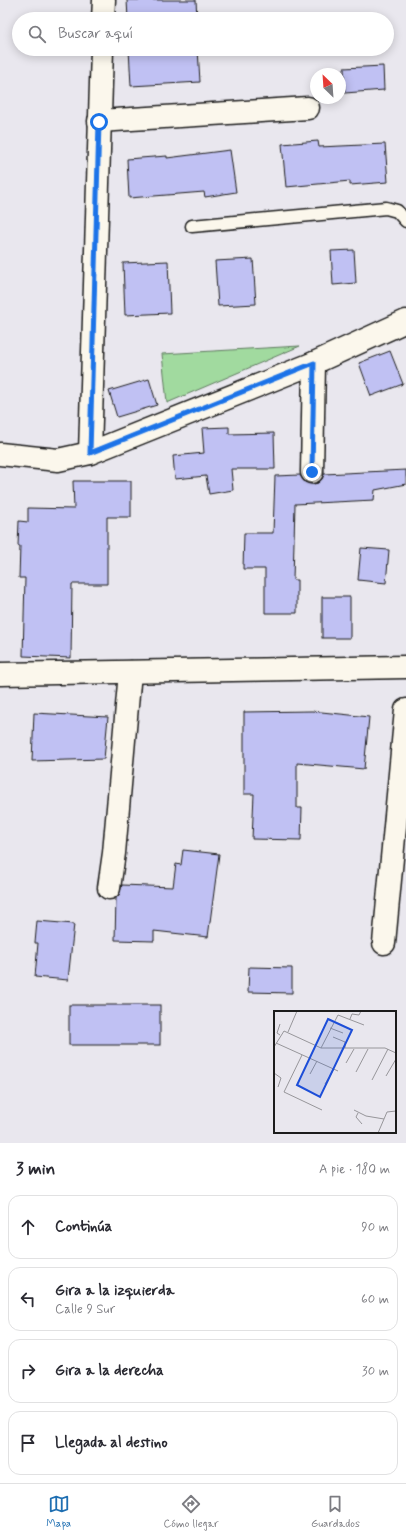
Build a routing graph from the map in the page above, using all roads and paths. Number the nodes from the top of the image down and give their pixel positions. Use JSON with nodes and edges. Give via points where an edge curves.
{"nodes":[{"id":1,"x":104,"y":0,"type":"edge"},
{"id":2,"x":103,"y":12,"type":"edge"},
{"id":3,"x":102,"y":56,"type":"edge"},
{"id":4,"x":308,"y":108,"type":"dead end"},
{"id":5,"x":99,"y":122,"type":"junction"},
{"id":6,"x":406,"y":221,"type":"edge"},
{"id":7,"x":192,"y":226,"type":"dead end"},
{"id":8,"x":406,"y":321,"type":"edge"},
{"id":9,"x":314,"y":363,"type":"junction"},
{"id":10,"x":90,"y":453,"type":"junction"},
{"id":11,"x":0,"y":454,"type":"edge"},
{"id":12,"x":312,"y":472,"type":"dead end"},
{"id":13,"x":406,"y":667,"type":"edge"},
{"id":14,"x":130,"y":672,"type":"junction"},
{"id":15,"x":0,"y":674,"type":"edge"},
{"id":16,"x":406,"y":710,"type":"edge"},
{"id":17,"x":109,"y":888,"type":"dead end"},
{"id":18,"x":384,"y":943,"type":"dead end"}],
"edges":[{"from":1,"to":2,"type":"street"},
{"from":3,"to":5,"type":"street"},
{"from":4,"to":5,"type":"street"},
{"from":5,"to":10,"type":"street"},
{"from":6,"to":7,"type":"lane","via":[[397,211],[386,208]]},
{"from":8,"to":9,"type":"street"},
{"from":9,"to":10,"type":"street"},
{"from":9,"to":12,"type":"street"},
{"from":10,"to":11,"type":"street","via":[[58,460]]},
{"from":13,"to":14,"type":"street"},
{"from":14,"to":15,"type":"street"},
{"from":14,"to":17,"type":"street"},
{"from":16,"to":18,"type":"street"}]}
